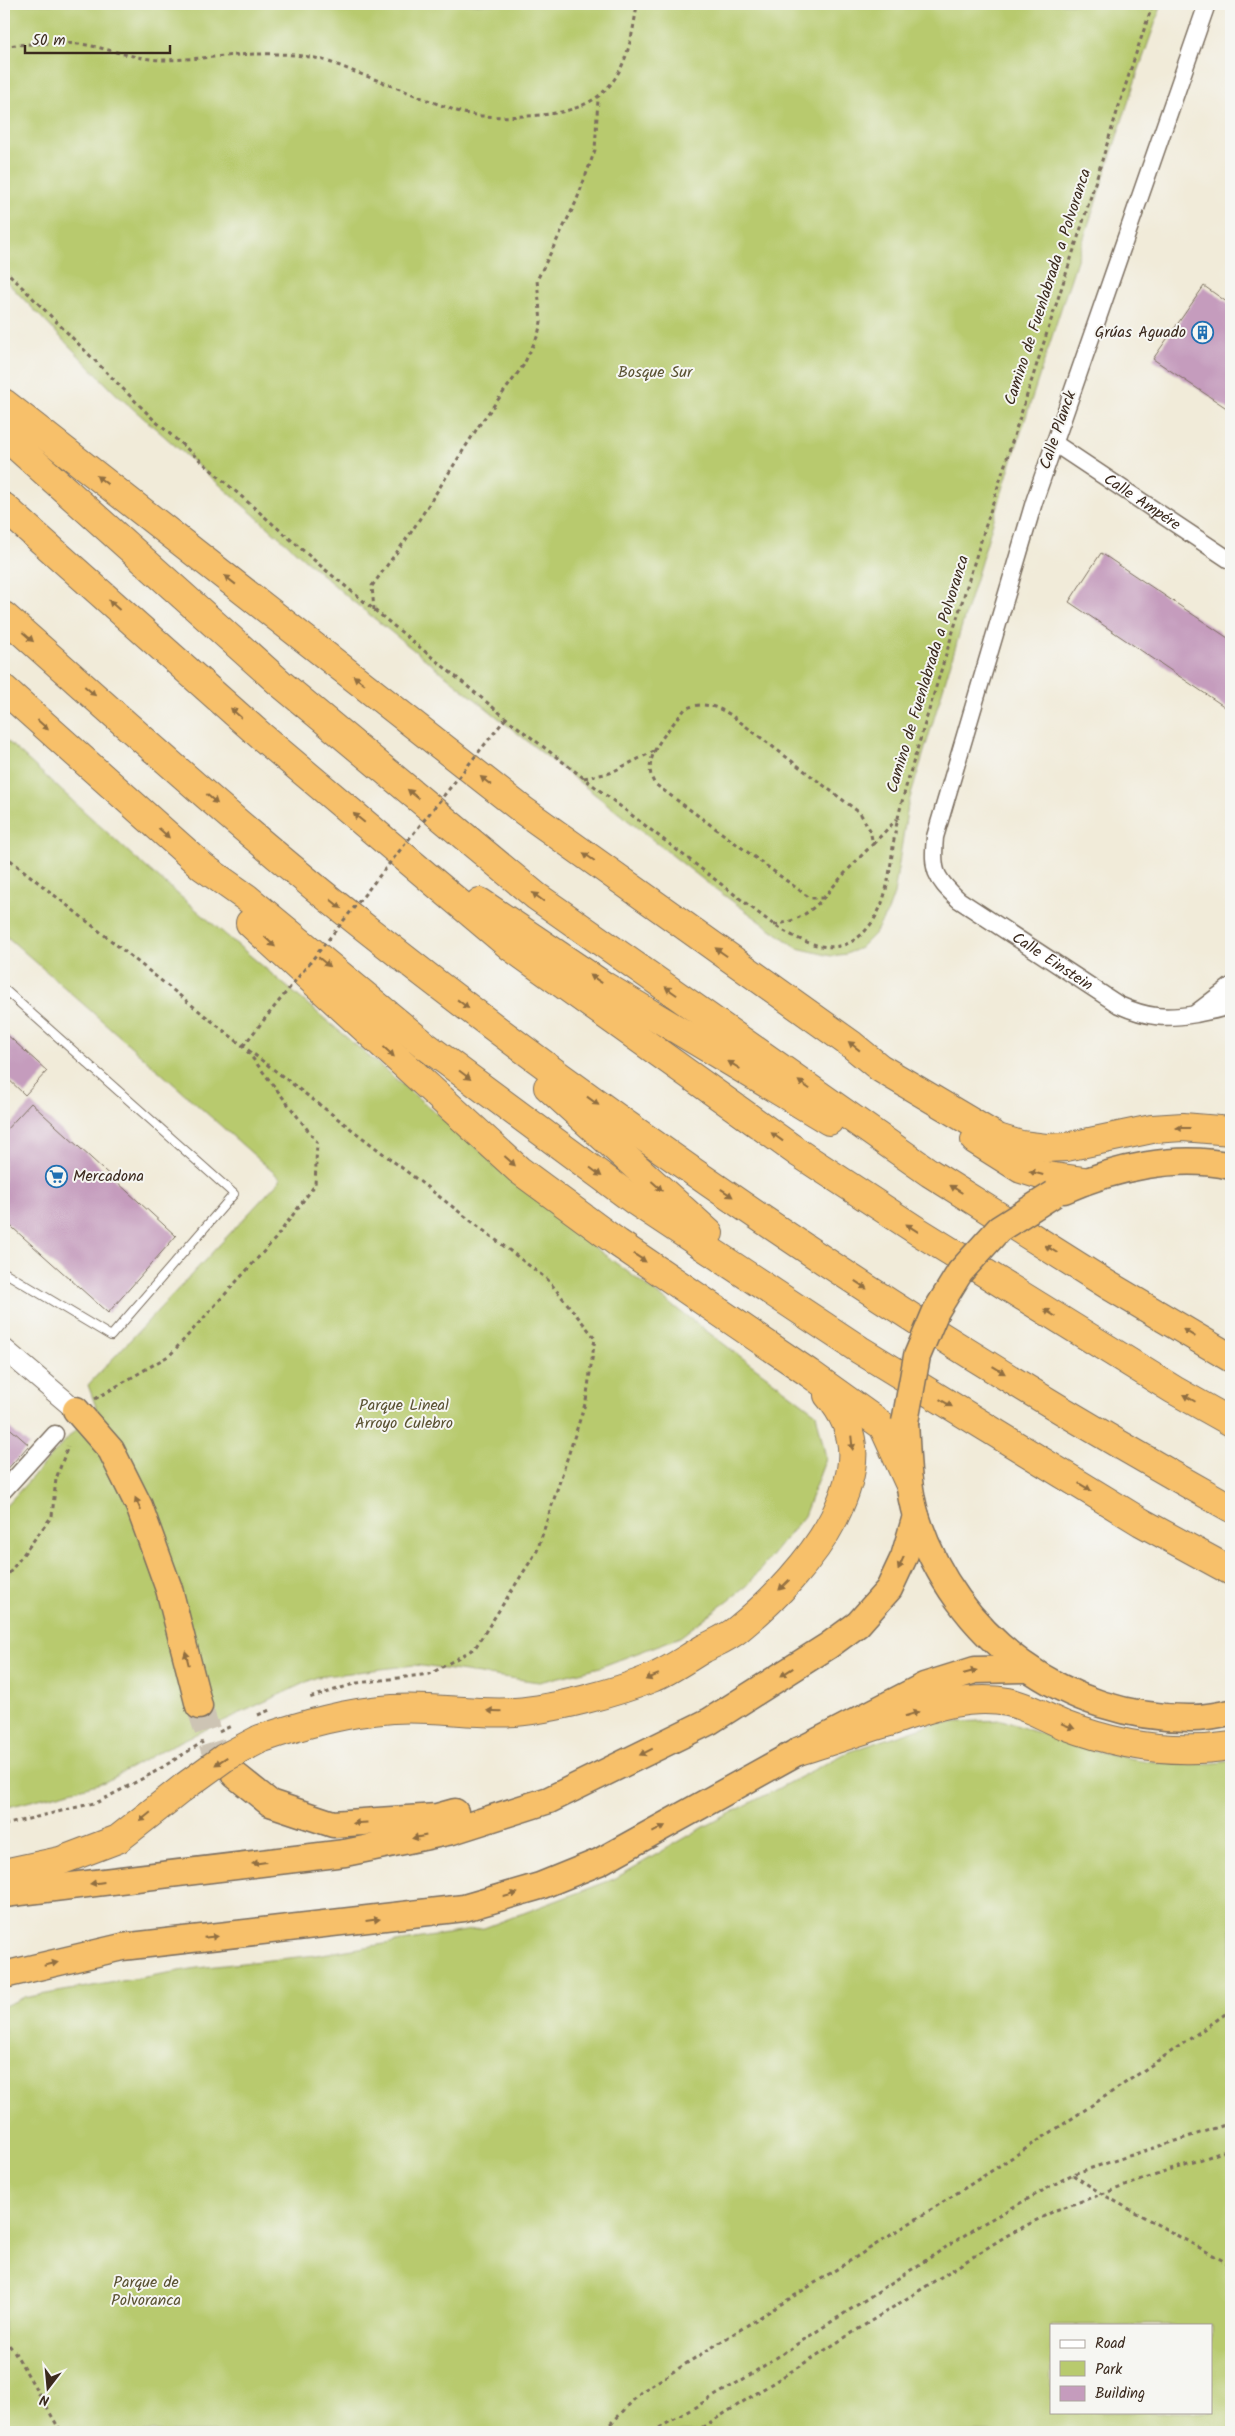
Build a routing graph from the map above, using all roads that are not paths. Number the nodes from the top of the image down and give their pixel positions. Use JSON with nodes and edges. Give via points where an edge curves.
{"nodes":[{"id":1,"x":1207,"y":4,"type":"edge"},
{"id":2,"x":4,"y":403,"type":"edge"},
{"id":3,"x":4,"y":435,"type":"edge"},
{"id":4,"x":1054,"y":443,"type":"junction"},
{"id":5,"x":4,"y":507,"type":"edge"},
{"id":6,"x":1231,"y":561,"type":"edge"},
{"id":7,"x":4,"y":616,"type":"edge"},
{"id":8,"x":4,"y":689,"type":"edge"},
{"id":9,"x":933,"y":863,"type":"joint"},
{"id":10,"x":203,"y":867,"type":"junction"},
{"id":11,"x":424,"y":872,"type":"junction"},
{"id":12,"x":1231,"y":986,"type":"edge"},
{"id":13,"x":4,"y":990,"type":"edge"},
{"id":14,"x":1231,"y":1005,"type":"edge"},
{"id":15,"x":1196,"y":1014,"type":"junction"},
{"id":16,"x":511,"y":1041,"type":"junction"},
{"id":17,"x":880,"y":1068,"type":"junction"},
{"id":18,"x":1231,"y":1131,"type":"edge"},
{"id":19,"x":1231,"y":1166,"type":"edge"},
{"id":20,"x":930,"y":1173,"type":"junction"},
{"id":21,"x":1084,"y":1181,"type":"junction"},
{"id":22,"x":4,"y":1272,"type":"edge"},
{"id":23,"x":4,"y":1349,"type":"edge"},
{"id":24,"x":860,"y":1350,"type":"junction"},
{"id":25,"x":1231,"y":1358,"type":"edge"},
{"id":26,"x":810,"y":1373,"type":"junction"},
{"id":27,"x":76,"y":1410,"type":"joint"},
{"id":28,"x":1231,"y":1422,"type":"edge"},
{"id":29,"x":56,"y":1434,"type":"road end"},
{"id":30,"x":908,"y":1481,"type":"junction"},
{"id":31,"x":4,"y":1490,"type":"edge"},
{"id":32,"x":1231,"y":1508,"type":"edge"},
{"id":33,"x":916,"y":1516,"type":"junction"},
{"id":34,"x":1231,"y":1571,"type":"edge"},
{"id":35,"x":1027,"y":1669,"type":"junction"},
{"id":36,"x":199,"y":1706,"type":"tunnel mouth"},
{"id":37,"x":1231,"y":1713,"type":"edge"},
{"id":38,"x":1231,"y":1746,"type":"edge"},
{"id":39,"x":799,"y":1751,"type":"junction"},
{"id":40,"x":612,"y":1768,"type":"junction"},
{"id":41,"x":235,"y":1775,"type":"tunnel mouth"},
{"id":42,"x":4,"y":1873,"type":"edge"},
{"id":43,"x":4,"y":1894,"type":"edge"},
{"id":44,"x":4,"y":1975,"type":"edge"}],
"edges":[{"from":1,"to":4,"type":"street","name":"Calle Planck"},
{"from":17,"to":2,"type":"highway","one_way":true,"via":[[852,1044],[524,811]]},
{"from":20,"to":3,"type":"highway","one_way":true,"via":[[536,896],[280,683]]},
{"from":4,"to":6,"type":"street","name":"Calle Ampére"},
{"from":4,"to":9,"type":"street","name":"Calle Planck","via":[[938,827]]},
{"from":11,"to":5,"type":"highway","one_way":true,"via":[[261,736]]},
{"from":7,"to":16,"type":"highway","one_way":true,"via":[[267,847]]},
{"from":8,"to":10,"type":"highway","one_way":true},
{"from":9,"to":15,"type":"street","name":"Calle Einstein","via":[[942,883],[959,900],[1119,1005],[1163,1018]]},
{"from":10,"to":24,"type":"highway","one_way":true,"via":[[247,898],[426,1046],[635,1201]]},
{"from":10,"to":26,"type":"highway","one_way":true,"via":[[222,898],[519,1170]]},
{"from":20,"to":11,"type":"highway","one_way":true,"via":[[808,1110],[603,985],[496,911]]},
{"from":28,"to":11,"type":"highway","one_way":true,"via":[[916,1230],[800,1154],[511,947]]},
{"from":12,"to":15,"type":"street"},
{"from":13,"to":22,"type":"lane","via":[[234,1194],[111,1336]]},
{"from":14,"to":15,"type":"street","name":"Calle Einstein"},
{"from":16,"to":24,"type":"highway","one_way":true,"via":[[534,1075],[701,1227]]},
{"from":16,"to":32,"type":"highway","one_way":true,"via":[[613,1116],[874,1294],[1166,1472]]},
{"from":18,"to":17,"type":"highway","one_way":true,"via":[[1183,1127],[1152,1129],[1066,1147],[1021,1145],[998,1138]]},
{"from":21,"to":17,"type":"highway","one_way":true,"via":[[1021,1169],[954,1125]]},
{"from":19,"to":21,"type":"highway","via":[[1197,1162],[1161,1164]]},
{"from":25,"to":20,"type":"highway","one_way":true},
{"from":21,"to":30,"type":"highway","bridge":true,"via":[[1054,1194],[1000,1229],[960,1272],[936,1310],[917,1356],[905,1422]]},
{"from":23,"to":27,"type":"street"},
{"from":24,"to":34,"type":"highway","one_way":true,"via":[[1141,1522]]},
{"from":26,"to":30,"type":"highway","via":[[883,1426]]},
{"from":26,"to":42,"type":"highway","one_way":true,"bridge":true,"via":[[842,1411],[849,1428],[853,1447],[847,1489],[832,1522],[796,1574],[736,1631],[652,1678],[576,1701],[515,1712],[395,1709],[350,1713],[303,1724],[260,1739],[224,1758],[118,1839],[60,1861]]},
{"from":36,"to":27,"type":"highway","one_way":true,"via":[[169,1589],[139,1506],[111,1450]]},
{"from":29,"to":31,"type":"street"},
{"from":30,"to":33,"type":"highway"},
{"from":33,"to":35,"type":"highway","via":[[941,1576],[979,1627]]},
{"from":33,"to":40,"type":"highway","one_way":true,"via":[[904,1558],[889,1589],[858,1624],[710,1721]]},
{"from":35,"to":37,"type":"highway","via":[[1079,1697],[1136,1714],[1194,1718]]},
{"from":39,"to":35,"type":"highway","one_way":true,"via":[[924,1686],[975,1670]]},
{"from":39,"to":38,"type":"highway","one_way":true,"via":[[950,1703],[989,1700],[1024,1707],[1103,1739],[1135,1746],[1169,1750]]},
{"from":44,"to":39,"type":"highway","one_way":true,"via":[[122,1947],[464,1908],[540,1886],[599,1862]]},
{"from":40,"to":41,"type":"highway","one_way":true,"via":[[437,1817],[333,1824],[270,1803]]},
{"from":40,"to":43,"type":"highway","one_way":true,"via":[[549,1800],[452,1831],[355,1851]]}]}
